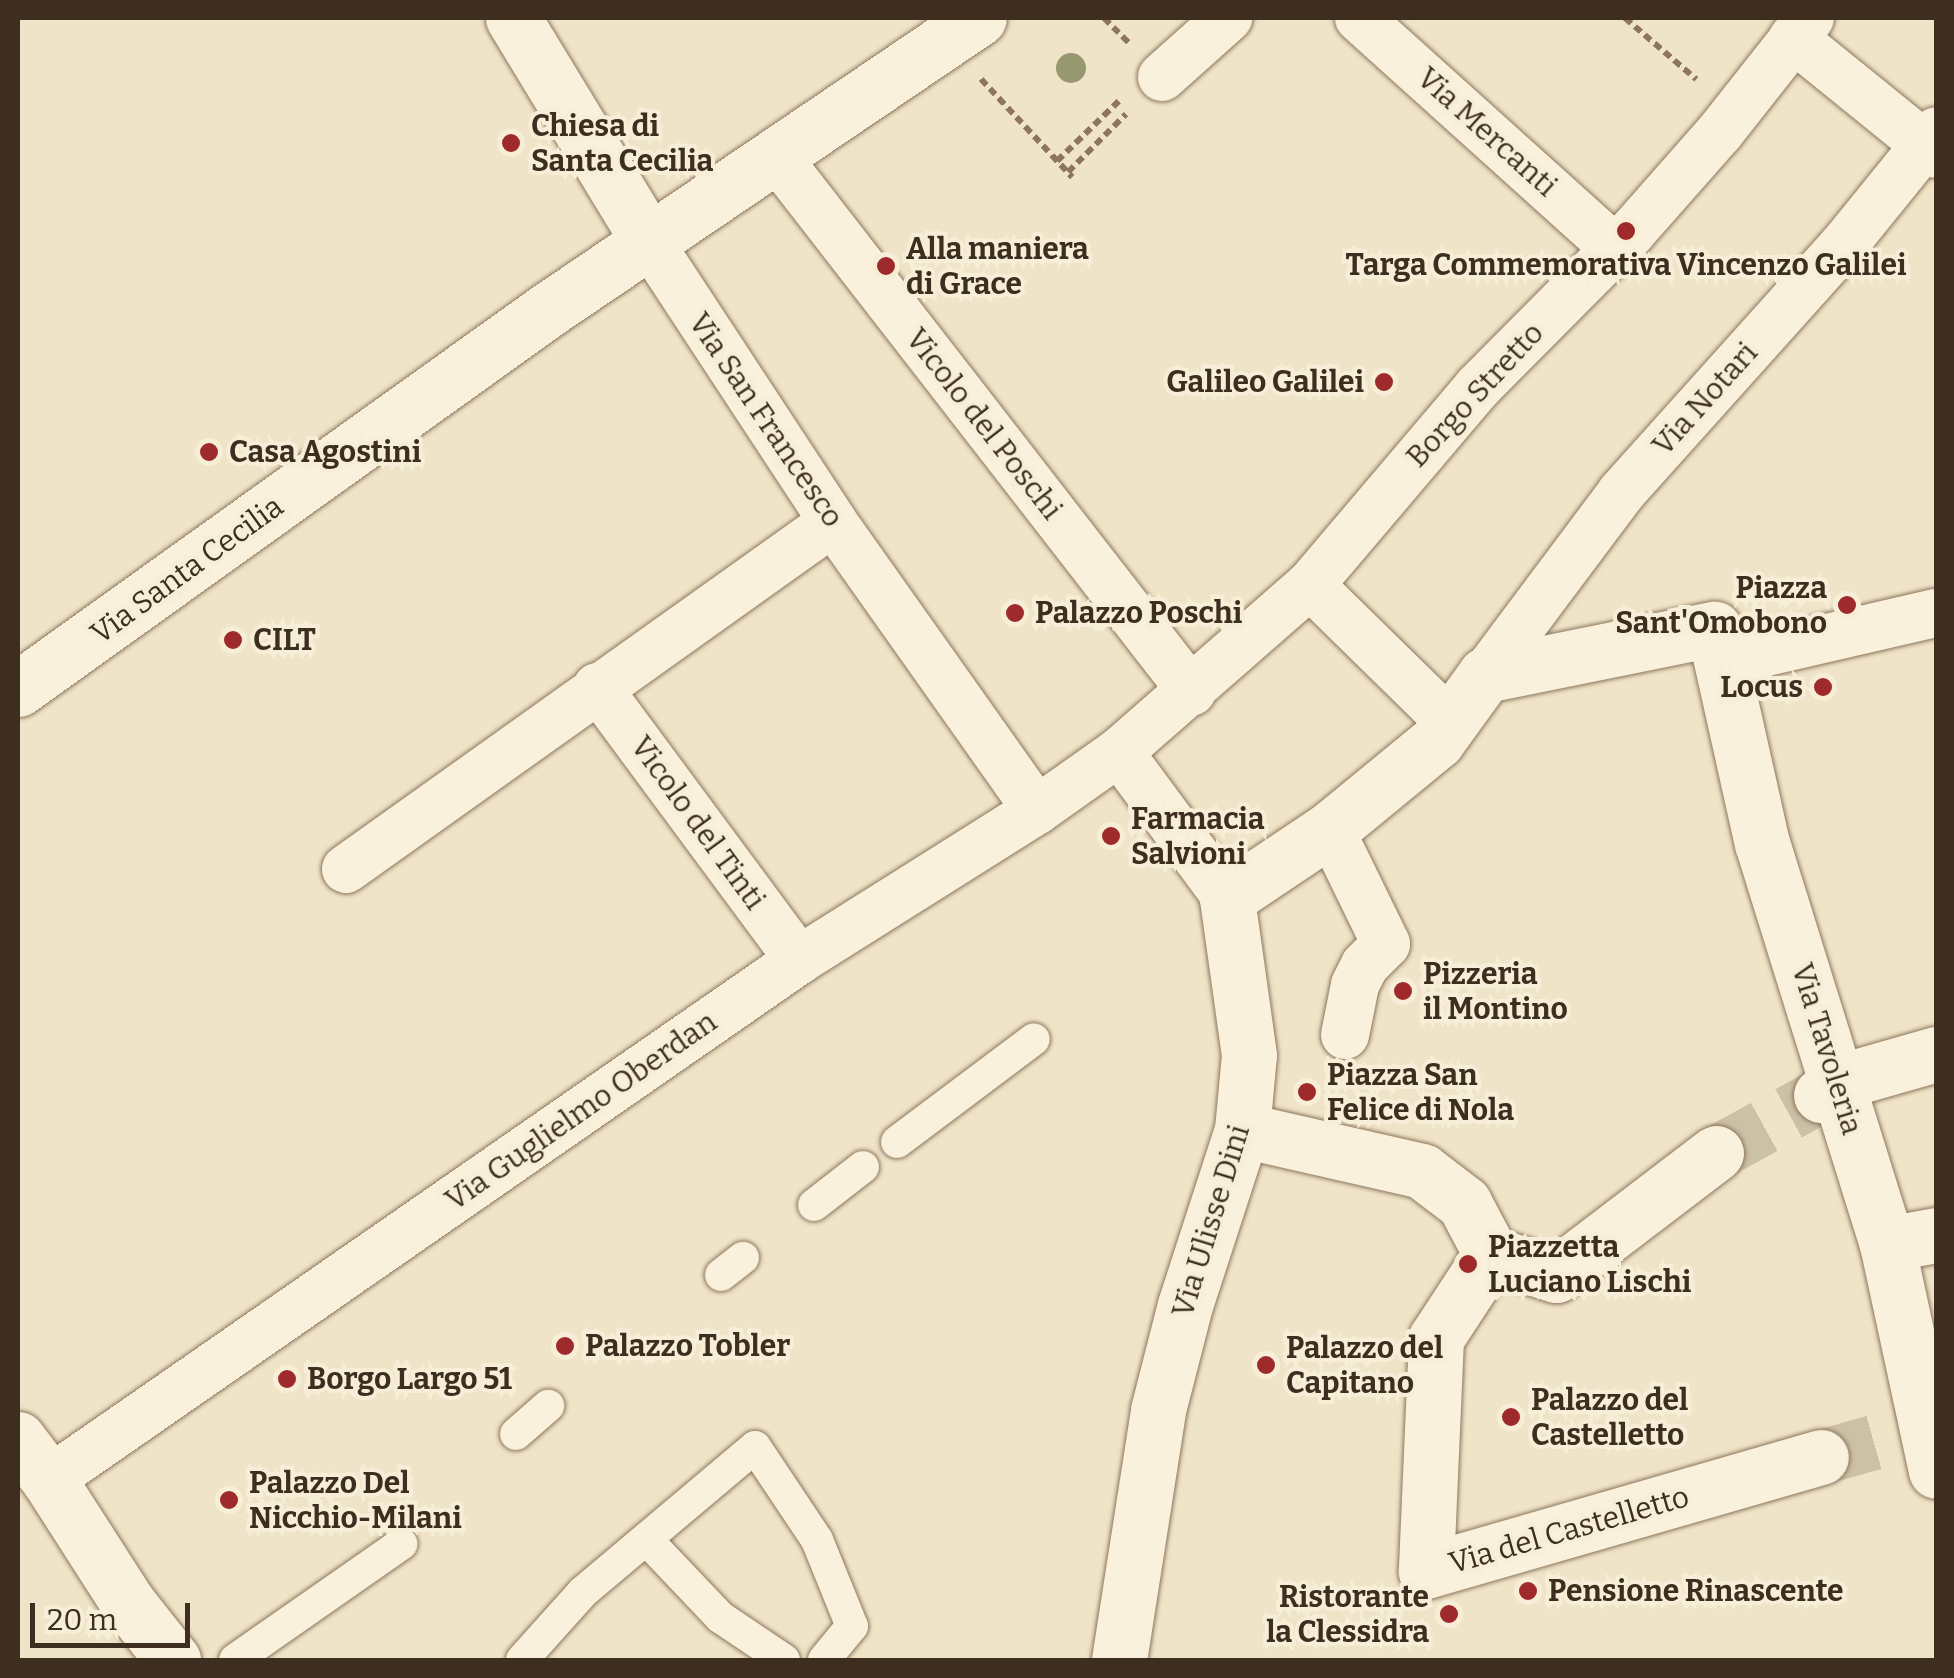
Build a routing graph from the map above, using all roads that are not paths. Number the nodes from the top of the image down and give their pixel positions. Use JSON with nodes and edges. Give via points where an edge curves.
{"nodes":[{"id":1,"x":513,"y":18,"type":"edge"},
{"id":2,"x":1228,"y":18,"type":"edge"},
{"id":3,"x":1359,"y":18,"type":"edge"},
{"id":4,"x":1800,"y":26,"type":"edge"},
{"id":5,"x":962,"y":29,"type":"edge"},
{"id":6,"x":1140,"y":93,"type":"road end"},
{"id":7,"x":1932,"y":144,"type":"edge"},
{"id":8,"x":776,"y":156,"type":"junction"},
{"id":9,"x":648,"y":240,"type":"junction"},
{"id":10,"x":1614,"y":248,"type":"junction"},
{"id":11,"x":833,"y":522,"type":"junction"},
{"id":12,"x":1310,"y":585,"type":"junction"},
{"id":13,"x":1936,"y":613,"type":"edge"},
{"id":14,"x":1716,"y":646,"type":"junction"},
{"id":15,"x":1485,"y":675,"type":"junction"},
{"id":16,"x":597,"y":686,"type":"junction"},
{"id":17,"x":18,"y":689,"type":"edge"},
{"id":18,"x":1192,"y":692,"type":"junction"},
{"id":19,"x":1452,"y":724,"type":"junction"},
{"id":20,"x":1120,"y":752,"type":"junction"},
{"id":21,"x":1038,"y":810,"type":"junction"},
{"id":22,"x":1330,"y":829,"type":"junction"},
{"id":23,"x":346,"y":869,"type":"dead end"},
{"id":24,"x":1215,"y":907,"type":"junction"},
{"id":25,"x":798,"y":960,"type":"junction"},
{"id":26,"x":1345,"y":1035,"type":"dead end"},
{"id":27,"x":1034,"y":1039,"type":"dead end"},
{"id":28,"x":1936,"y":1054,"type":"edge"},
{"id":29,"x":1830,"y":1088,"type":"junction"},
{"id":30,"x":1242,"y":1130,"type":"junction"},
{"id":31,"x":897,"y":1142,"type":"dead end"},
{"id":32,"x":1716,"y":1153,"type":"tunnel mouth"},
{"id":33,"x":863,"y":1167,"type":"dead end"},
{"id":34,"x":814,"y":1204,"type":"dead end"},
{"id":35,"x":1912,"y":1240,"type":"edge"},
{"id":36,"x":1490,"y":1254,"type":"junction"},
{"id":37,"x":548,"y":1406,"type":"dead end"},
{"id":38,"x":516,"y":1434,"type":"dead end"},
{"id":39,"x":1925,"y":1440,"type":"edge"},
{"id":40,"x":1821,"y":1457,"type":"tunnel mouth"},
{"id":41,"x":28,"y":1473,"type":"edge"},
{"id":42,"x":646,"y":1539,"type":"junction"},
{"id":43,"x":400,"y":1544,"type":"dead end"},
{"id":44,"x":154,"y":1656,"type":"edge"},
{"id":45,"x":235,"y":1660,"type":"edge"},
{"id":46,"x":522,"y":1660,"type":"edge"},
{"id":47,"x":784,"y":1660,"type":"edge"},
{"id":48,"x":824,"y":1660,"type":"edge"},
{"id":49,"x":1119,"y":1660,"type":"edge"}],
"edges":[{"from":1,"to":9,"type":"street","name":"Via San Francesco"},
{"from":2,"to":6,"type":"street"},
{"from":3,"to":10,"type":"street","name":"Via Mercanti"},
{"from":4,"to":7,"type":"street"},
{"from":4,"to":10,"type":"street","name":"Borgo Stretto","via":[[1735,112]]},
{"from":5,"to":8,"type":"street","name":"Via Santa Cecilia"},
{"from":7,"to":15,"type":"street","name":"Via Notari","via":[[1621,493]]},
{"from":8,"to":9,"type":"street","name":"Via Santa Cecilia"},
{"from":8,"to":18,"type":"street","name":"Vicolo del Poschi"},
{"from":9,"to":11,"type":"street","name":"Via San Francesco"},
{"from":9,"to":17,"type":"street","name":"Via Santa Cecilia"},
{"from":10,"to":12,"type":"street","name":"Borgo Stretto","via":[[1478,387]]},
{"from":11,"to":16,"type":"street"},
{"from":11,"to":21,"type":"street","name":"Via San Francesco"},
{"from":12,"to":18,"type":"street","name":"Borgo Stretto"},
{"from":12,"to":19,"type":"street"},
{"from":13,"to":14,"type":"street"},
{"from":14,"to":15,"type":"street"},
{"from":14,"to":29,"type":"street","name":"Via Tavoleria"},
{"from":15,"to":19,"type":"street"},
{"from":16,"to":23,"type":"street"},
{"from":16,"to":25,"type":"street","name":"Vicolo del Tinti"},
{"from":18,"to":20,"type":"street","name":"Borgo Stretto"},
{"from":19,"to":22,"type":"street"},
{"from":20,"to":21,"type":"street","name":"Via Guglielmo Oberdan"},
{"from":20,"to":24,"type":"street","name":"Via Ulisse Dini"},
{"from":21,"to":25,"type":"street","name":"Via Guglielmo Oberdan"},
{"from":22,"to":24,"type":"street"},
{"from":22,"to":26,"type":"street","via":[[1386,944],[1355,985]]},
{"from":24,"to":30,"type":"street","name":"Via Ulisse Dini","via":[[1249,1055]]},
{"from":25,"to":41,"type":"street","name":"Via Guglielmo Oberdan"},
{"from":27,"to":31,"type":"lane"},
{"from":28,"to":29,"type":"street"},
{"from":29,"to":35,"type":"street","name":"Via Tavoleria"},
{"from":30,"to":36,"type":"street","via":[[1422,1171],[1464,1203]]},
{"from":30,"to":49,"type":"street","name":"Via Ulisse Dini","via":[[1158,1410]]},
{"from":32,"to":36,"type":"street","via":[[1556,1274]]},
{"from":33,"to":34,"type":"lane"},
{"from":35,"to":39,"type":"street","name":"Via Tavoleria"},
{"from":36,"to":40,"type":"street","name":"Via del Castelletto","via":[[1436,1338],[1426,1571]]},
{"from":37,"to":38,"type":"lane"},
{"from":41,"to":44,"type":"street"},
{"from":42,"to":46,"type":"lane","via":[[583,1592]]},
{"from":42,"to":47,"type":"lane","via":[[720,1617]]},
{"from":42,"to":48,"type":"lane","via":[[754,1448],[818,1540],[852,1626]]},
{"from":43,"to":45,"type":"lane"}]}
